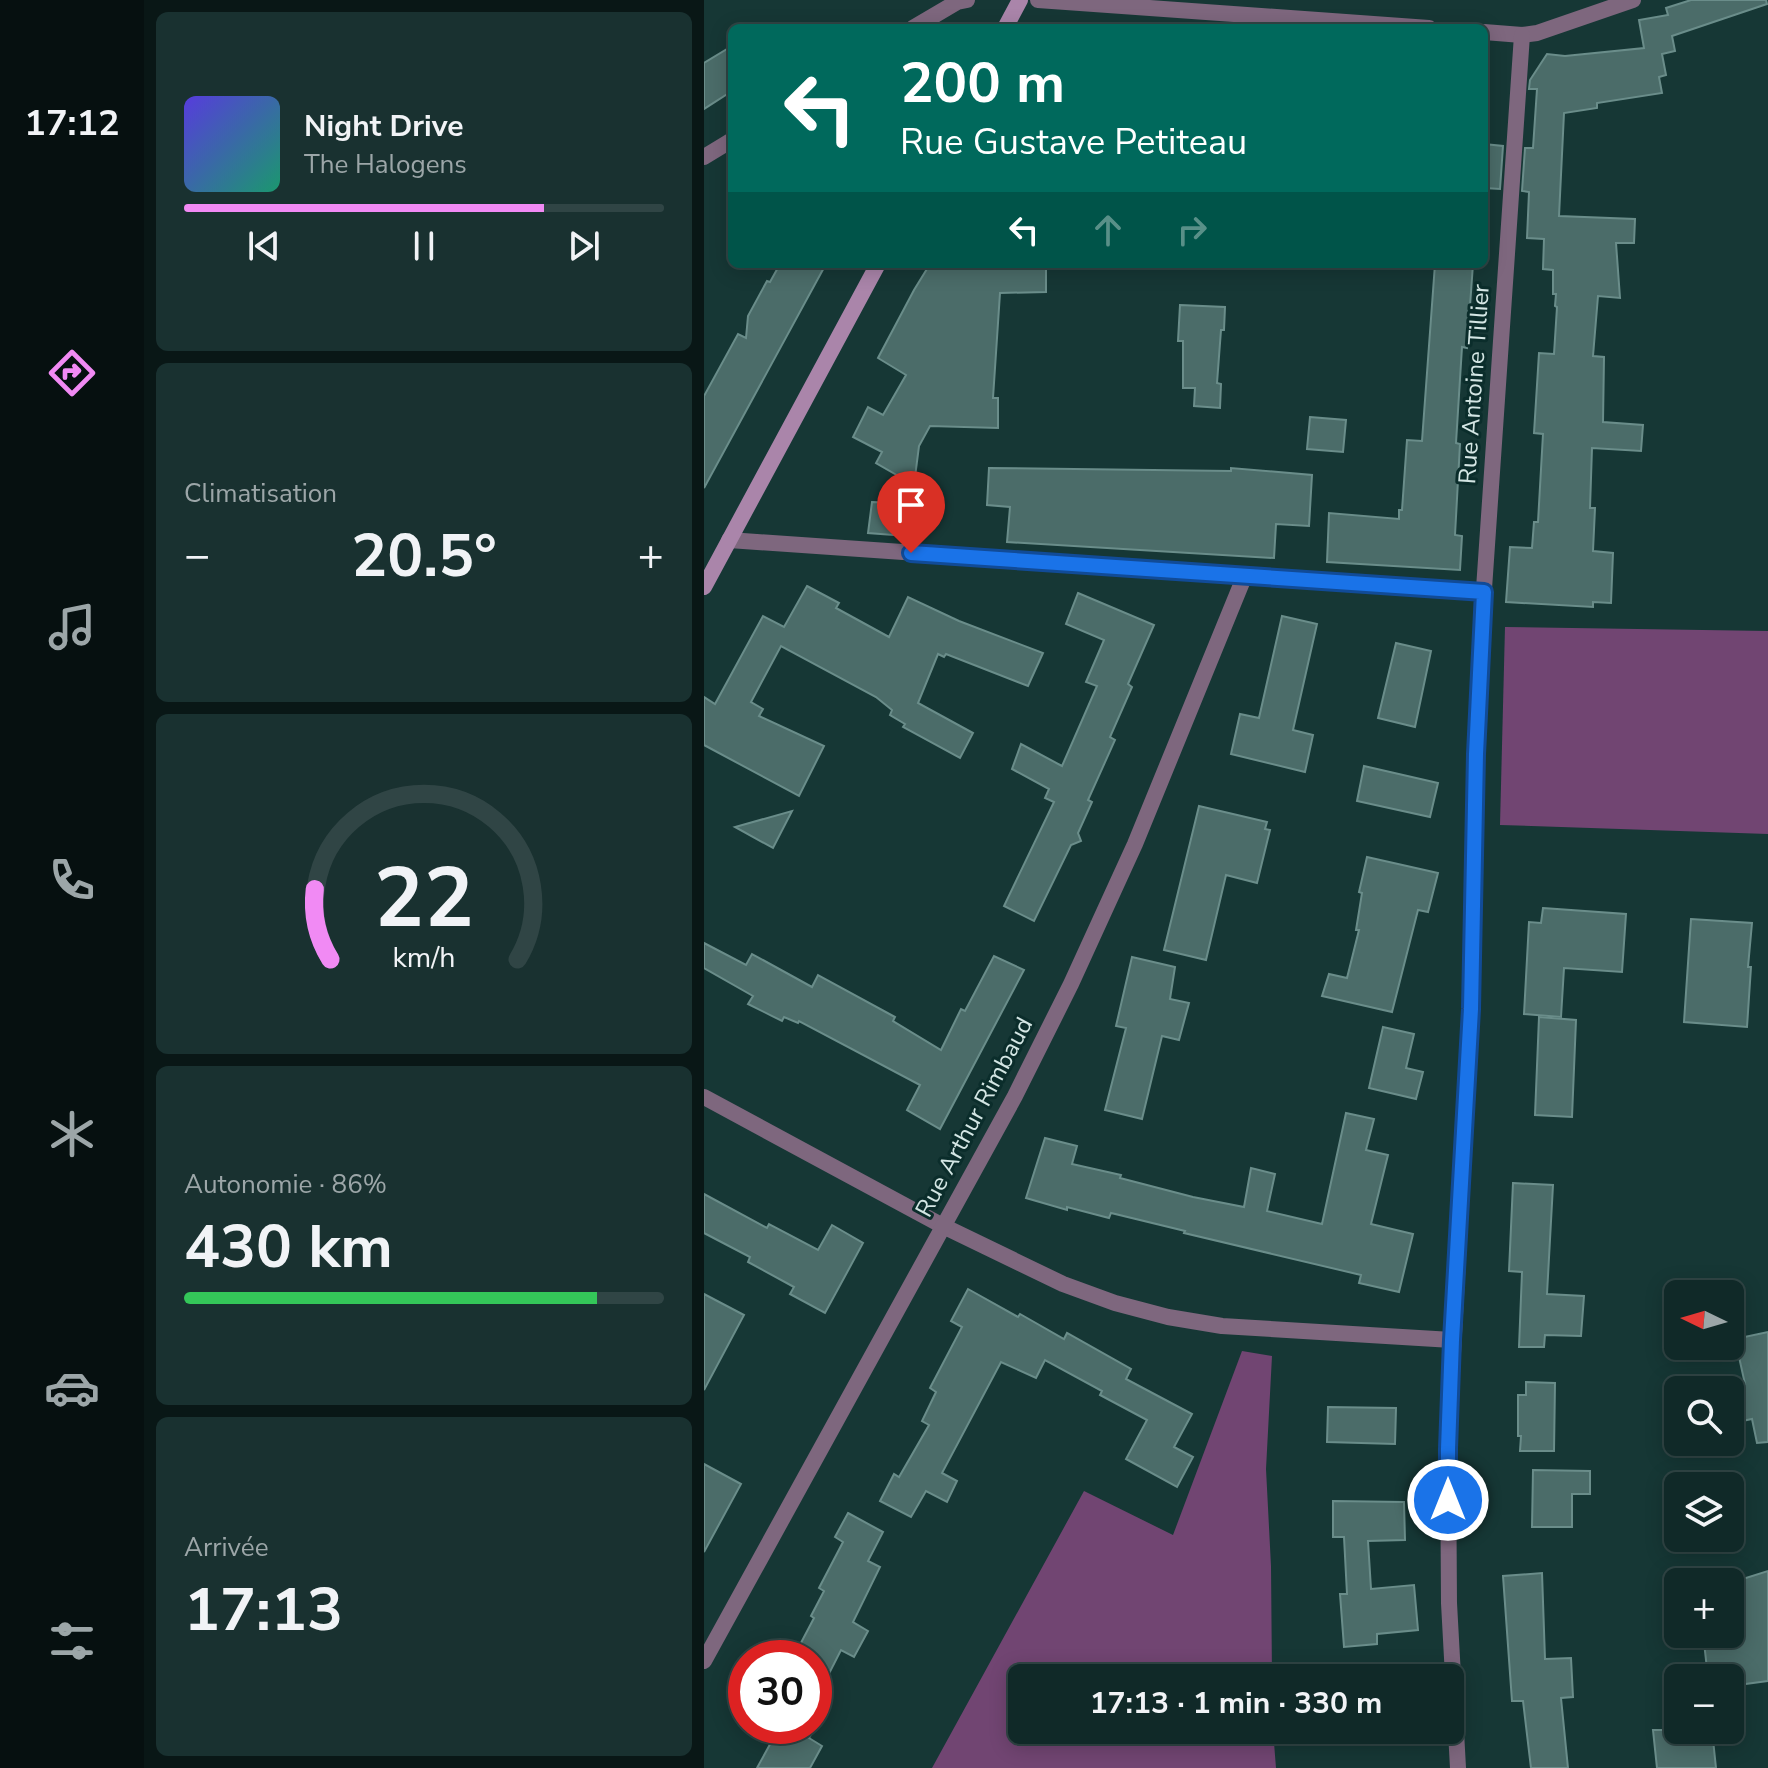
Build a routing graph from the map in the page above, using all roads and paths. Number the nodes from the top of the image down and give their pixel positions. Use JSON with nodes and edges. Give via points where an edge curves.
{"nodes":[{"id":1,"x":967,"y":0,"type":"edge"},
{"id":2,"x":1020,"y":0,"type":"edge"},
{"id":3,"x":1038,"y":0,"type":"edge"},
{"id":4,"x":1633,"y":0,"type":"edge"},
{"id":5,"x":920,"y":24,"type":"edge"},
{"id":6,"x":1007,"y":24,"type":"edge"},
{"id":7,"x":1373,"y":24,"type":"edge"},
{"id":8,"x":1488,"y":32,"type":"edge"},
{"id":9,"x":1522,"y":35,"type":"junction"},
{"id":10,"x":728,"y":142,"type":"edge"},
{"id":11,"x":704,"y":157,"type":"edge"},
{"id":12,"x":876,"y":268,"type":"edge"},
{"id":13,"x":729,"y":540,"type":"junction"},
{"id":14,"x":1245,"y":575,"type":"junction"},
{"id":15,"x":704,"y":587,"type":"edge"},
{"id":16,"x":1484,"y":592,"type":"junction"},
{"id":17,"x":704,"y":1097,"type":"edge"},
{"id":18,"x":943,"y":1226,"type":"junction"},
{"id":19,"x":1452,"y":1340,"type":"junction"},
{"id":20,"x":704,"y":1661,"type":"edge"},
{"id":21,"x":1458,"y":1768,"type":"edge"}],
"edges":[{"from":1,"to":5,"type":"street"},
{"from":2,"to":6,"type":"main road"},
{"from":3,"to":7,"type":"street"},
{"from":4,"to":9,"type":"street","via":[[1552,30]]},
{"from":8,"to":9,"type":"street"},
{"from":9,"to":16,"type":"street","name":"Rue Antoine Tillier"},
{"from":10,"to":11,"type":"street"},
{"from":12,"to":13,"type":"main road"},
{"from":13,"to":14,"type":"street"},
{"from":13,"to":15,"type":"main road"},
{"from":14,"to":16,"type":"street"},
{"from":14,"to":18,"type":"street","name":"Rue Arthur Rimbaud","via":[[1135,844],[1071,984]]},
{"from":16,"to":19,"type":"street","name":"Rue Antoine Tillier","via":[[1471,995]]},
{"from":17,"to":18,"type":"street"},
{"from":18,"to":19,"type":"street","via":[[1063,1284],[1168,1317],[1248,1329]]},
{"from":18,"to":20,"type":"street","name":"Rue Arthur Rimbaud"},
{"from":19,"to":21,"type":"street","name":"Rue Antoine Tillier","via":[[1448,1557]]}]}
